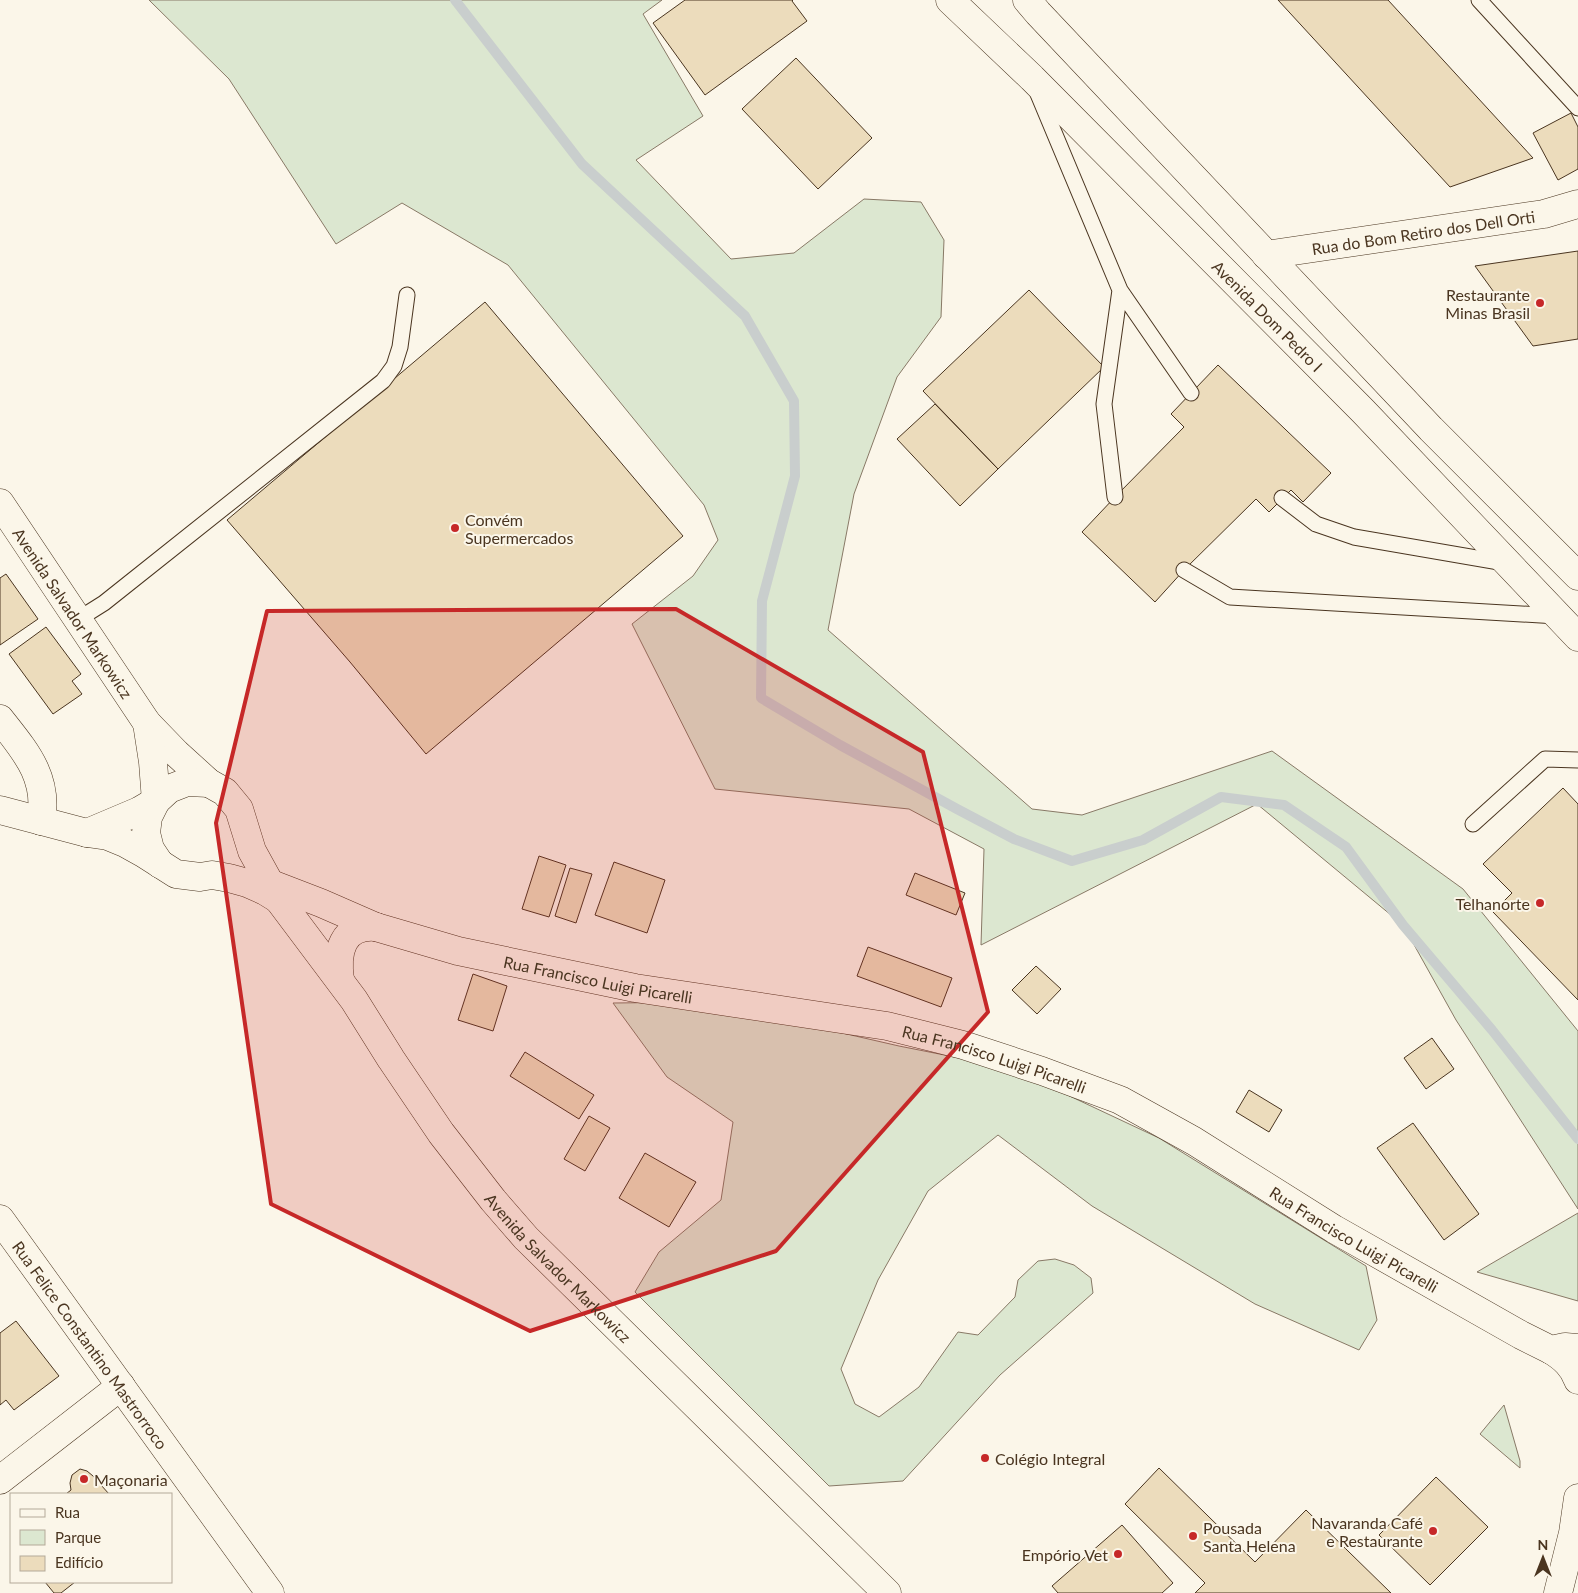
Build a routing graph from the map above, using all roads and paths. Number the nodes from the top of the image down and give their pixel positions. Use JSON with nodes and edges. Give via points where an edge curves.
{"nodes":[{"id":1,"x":950,"y":0,"type":"edge"},
{"id":2,"x":1027,"y":0,"type":"edge"},
{"id":3,"x":1479,"y":0,"type":"edge"},
{"id":4,"x":1032,"y":78,"type":"junction"},
{"id":5,"x":1578,"y":108,"type":"edge"},
{"id":6,"x":1578,"y":204,"type":"edge"},
{"id":7,"x":1266,"y":255,"type":"junction"},
{"id":8,"x":1120,"y":290,"type":"junction"},
{"id":9,"x":407,"y":294,"type":"dead end"},
{"id":10,"x":1191,"y":393,"type":"dead end"},
{"id":11,"x":1114,"y":497,"type":"dead end"},
{"id":12,"x":1282,"y":498,"type":"dead end"},
{"id":13,"x":0,"y":503,"type":"edge"},
{"id":14,"x":1507,"y":563,"type":"junction"},
{"id":15,"x":1184,"y":570,"type":"dead end"},
{"id":16,"x":1578,"y":576,"type":"edge"},
{"id":17,"x":1558,"y":616,"type":"junction"},
{"id":18,"x":77,"y":620,"type":"junction"},
{"id":19,"x":1578,"y":637,"type":"edge"},
{"id":20,"x":0,"y":719,"type":"edge"},
{"id":21,"x":147,"y":723,"type":"junction"},
{"id":22,"x":1578,"y":760,"type":"edge"},
{"id":23,"x":209,"y":783,"type":"junction"},
{"id":24,"x":156,"y":801,"type":"junction"},
{"id":25,"x":0,"y":810,"type":"edge"},
{"id":26,"x":41,"y":821,"type":"junction"},
{"id":27,"x":1473,"y":824,"type":"dead end"},
{"id":28,"x":244,"y":832,"type":"junction"},
{"id":29,"x":87,"y":833,"type":"junction"},
{"id":30,"x":160,"y":864,"type":"junction"},
{"id":31,"x":212,"y":875,"type":"junction"},
{"id":32,"x":274,"y":891,"type":"junction"},
{"id":33,"x":376,"y":927,"type":"junction"},
{"id":34,"x":340,"y":980,"type":"junction"},
{"id":35,"x":0,"y":1219,"type":"edge"},
{"id":36,"x":1578,"y":1348,"type":"edge"},
{"id":37,"x":1551,"y":1350,"type":"junction"},
{"id":38,"x":1578,"y":1380,"type":"edge"},
{"id":39,"x":121,"y":1386,"type":"junction"},
{"id":40,"x":0,"y":1480,"type":"edge"},
{"id":41,"x":1578,"y":1498,"type":"edge"},
{"id":42,"x":270,"y":1593,"type":"edge"},
{"id":43,"x":888,"y":1593,"type":"edge"},
{"id":44,"x":1558,"y":1593,"type":"edge"}],
"edges":[{"from":1,"to":4,"type":"street","name":"Avenida Dom Pedro I"},
{"from":2,"to":7,"type":"street"},
{"from":3,"to":5,"type":"lane"},
{"from":4,"to":8,"type":"lane"},
{"from":4,"to":14,"type":"street","name":"Avenida Dom Pedro I","via":[[1363,411]]},
{"from":6,"to":7,"type":"street","name":"Rua do Bom Retiro dos Dell Orti","via":[[1544,214]]},
{"from":7,"to":16,"type":"street"},
{"from":8,"to":10,"type":"lane"},
{"from":8,"to":11,"type":"lane","via":[[1104,404]]},
{"from":9,"to":18,"type":"lane","via":[[400,347],[394,366],[383,381],[104,603]]},
{"from":12,"to":14,"type":"lane","via":[[1316,524],[1354,537]]},
{"from":13,"to":18,"type":"street","name":"Avenida Salvador Markowicz"},
{"from":14,"to":17,"type":"street","name":"Avenida Dom Pedro I"},
{"from":15,"to":17,"type":"lane","via":[[1230,598]]},
{"from":17,"to":19,"type":"street","name":"Avenida Dom Pedro I"},
{"from":18,"to":21,"type":"street","name":"Avenida Salvador Markowicz"},
{"from":20,"to":26,"type":"street","via":[[24,751],[39,781],[43,795]]},
{"from":21,"to":23,"type":"street","name":"Avenida Salvador Markowicz"},
{"from":21,"to":24,"type":"street"},
{"from":22,"to":27,"type":"lane","via":[[1545,759]]},
{"from":23,"to":24,"type":"street","via":[[187,782],[169,789]]},
{"from":23,"to":28,"type":"street","via":[[225,792],[238,809]]},
{"from":24,"to":29,"type":"street"},
{"from":24,"to":30,"type":"street","via":[[148,817],[146,833],[150,849]]},
{"from":25,"to":26,"type":"street"},
{"from":26,"to":29,"type":"street"},
{"from":28,"to":31,"type":"street","via":[[238,853],[223,869]]},
{"from":28,"to":32,"type":"street"},
{"from":29,"to":30,"type":"street","via":[[125,843]]},
{"from":30,"to":31,"type":"street","via":[[176,874]]},
{"from":31,"to":32,"type":"street","name":"Rua Francisco Luigi Picarelli"},
{"from":32,"to":33,"type":"street","name":"Rua Francisco Luigi Picarelli","via":[[356,917]]},
{"from":32,"to":34,"type":"street","name":"Avenida Salvador Markowicz"},
{"from":33,"to":34,"type":"street","via":[[359,928],[344,940],[340,949]]},
{"from":33,"to":37,"type":"street","name":"Rua Francisco Luigi Picarelli","via":[[458,951],[635,988],[887,1026],[1042,1071],[1120,1100],[1194,1141],[1334,1229]]},
{"from":34,"to":43,"type":"street","name":"Avenida Salvador Markowicz","via":[[441,1133],[526,1238]]},
{"from":35,"to":39,"type":"street","name":"Rua Felice Constantino Mastrorroco"},
{"from":36,"to":37,"type":"street"},
{"from":37,"to":38,"type":"street","name":"Rua Francisco Luigi Picarelli","via":[[1565,1359]]},
{"from":39,"to":40,"type":"street"},
{"from":39,"to":42,"type":"street","name":"Rua Felice Constantino Mastrorroco"},
{"from":41,"to":44,"type":"street"}]}
